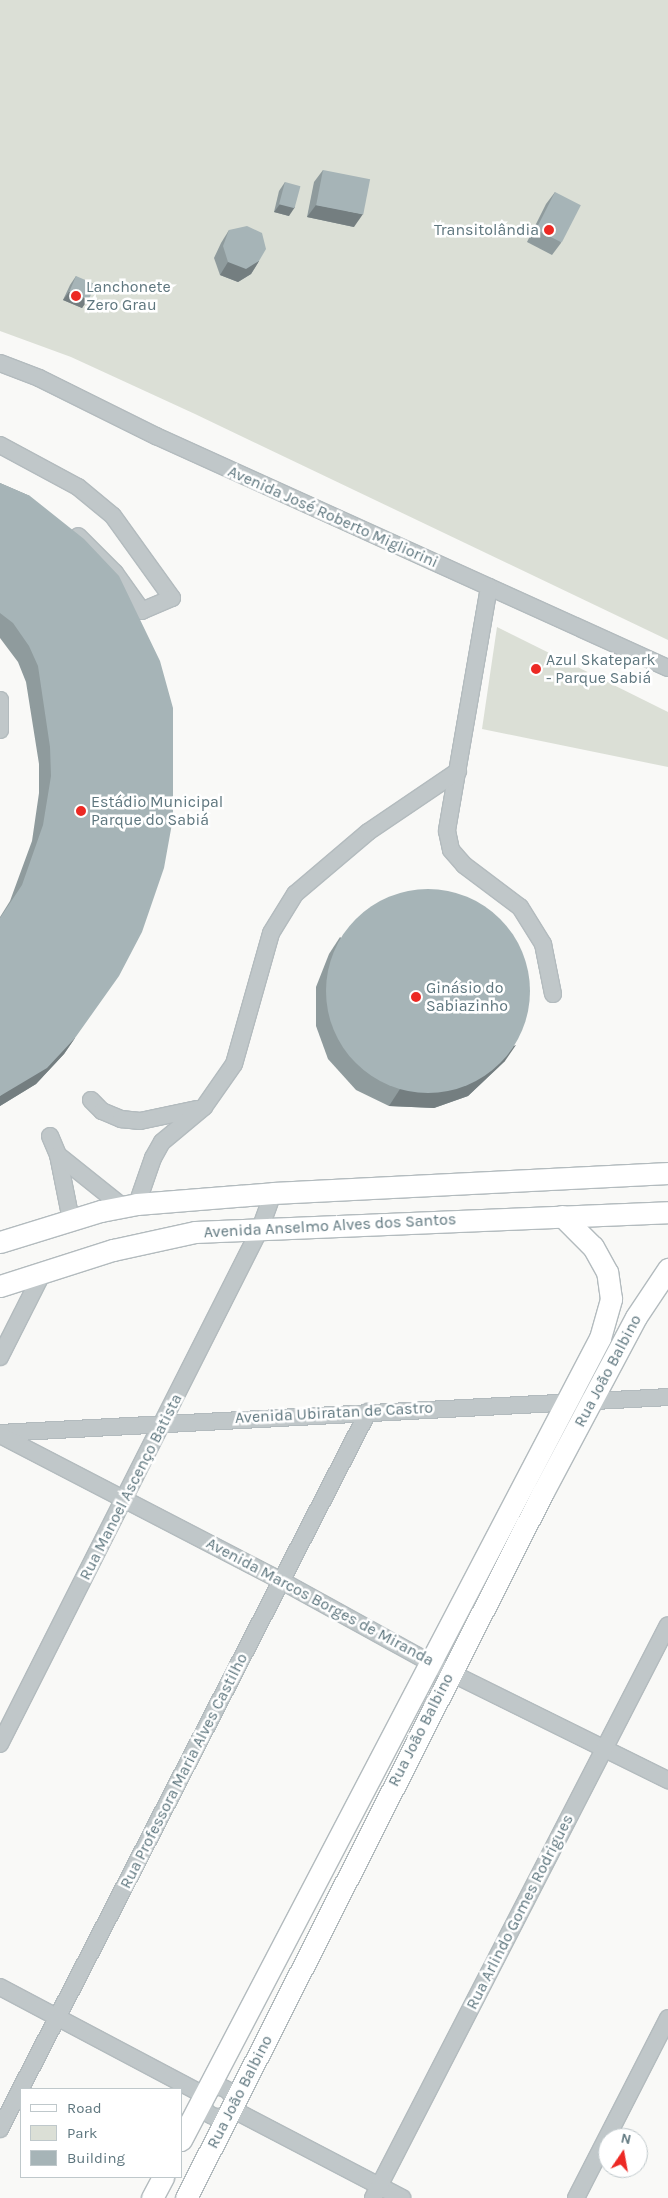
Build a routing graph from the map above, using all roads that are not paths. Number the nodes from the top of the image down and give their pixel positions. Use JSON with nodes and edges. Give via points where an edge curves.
{"nodes":[{"id":1,"x":0,"y":363,"type":"edge"},
{"id":2,"x":0,"y":445,"type":"edge"},
{"id":3,"x":62,"y":524,"type":"edge"},
{"id":4,"x":489,"y":588,"type":"junction"},
{"id":5,"x":668,"y":668,"type":"edge"},
{"id":6,"x":0,"y":700,"type":"edge"},
{"id":7,"x":0,"y":730,"type":"edge"},
{"id":8,"x":458,"y":771,"type":"junction"},
{"id":9,"x":553,"y":994,"type":"dead end"},
{"id":10,"x":91,"y":1100,"type":"dead end"},
{"id":11,"x":204,"y":1107,"type":"junction"},
{"id":12,"x":50,"y":1136,"type":"dead end"},
{"id":13,"x":58,"y":1155,"type":"junction"},
{"id":14,"x":668,"y":1173,"type":"edge"},
{"id":15,"x":273,"y":1193,"type":"junction"},
{"id":16,"x":129,"y":1205,"type":"junction"},
{"id":17,"x":668,"y":1212,"type":"edge"},
{"id":18,"x":562,"y":1216,"type":"junction"},
{"id":19,"x":71,"y":1220,"type":"junction"},
{"id":20,"x":260,"y":1229,"type":"junction"},
{"id":21,"x":0,"y":1242,"type":"edge"},
{"id":22,"x":668,"y":1269,"type":"edge"},
{"id":23,"x":42,"y":1274,"type":"junction"},
{"id":24,"x":0,"y":1286,"type":"edge"},
{"id":25,"x":0,"y":1356,"type":"edge"},
{"id":26,"x":668,"y":1397,"type":"edge"},
{"id":27,"x":592,"y":1400,"type":"junction"},
{"id":28,"x":567,"y":1402,"type":"junction"},
{"id":29,"x":368,"y":1412,"type":"junction"},
{"id":30,"x":164,"y":1422,"type":"junction"},
{"id":31,"x":0,"y":1434,"type":"edge"},
{"id":32,"x":124,"y":1498,"type":"junction"},
{"id":33,"x":282,"y":1581,"type":"junction"},
{"id":34,"x":668,"y":1625,"type":"edge"},
{"id":35,"x":429,"y":1662,"type":"junction"},
{"id":36,"x":450,"y":1672,"type":"junction"},
{"id":37,"x":0,"y":1744,"type":"edge"},
{"id":38,"x":605,"y":1748,"type":"junction"},
{"id":39,"x":668,"y":1780,"type":"edge"},
{"id":40,"x":0,"y":1987,"type":"edge"},
{"id":41,"x":57,"y":2018,"type":"junction"},
{"id":42,"x":668,"y":2018,"type":"edge"},
{"id":43,"x":21,"y":2088,"type":"edge"},
{"id":44,"x":20,"y":2090,"type":"edge"},
{"id":45,"x":204,"y":2095,"type":"junction"},
{"id":46,"x":232,"y":2109,"type":"junction"},
{"id":47,"x":0,"y":2129,"type":"edge"},
{"id":48,"x":182,"y":2138,"type":"edge"},
{"id":49,"x":162,"y":2178,"type":"edge"},
{"id":50,"x":376,"y":2192,"type":"edge"},
{"id":51,"x":152,"y":2198,"type":"edge"},
{"id":52,"x":186,"y":2198,"type":"edge"},
{"id":53,"x":402,"y":2198,"type":"edge"},
{"id":54,"x":576,"y":2198,"type":"edge"}],
"edges":[{"from":1,"to":4,"type":"street","name":"Avenida José Roberto Migliorini","via":[[40,378],[156,436]]},
{"from":2,"to":3,"type":"street","via":[[78,487],[113,516],[172,598],[142,611],[115,573]]},
{"from":4,"to":5,"type":"street","name":"Avenida José Roberto Migliorini"},
{"from":4,"to":8,"type":"street"},
{"from":6,"to":7,"type":"street"},
{"from":8,"to":9,"type":"street","via":[[447,831],[451,850],[464,865],[520,907],[543,944]]},
{"from":8,"to":11,"type":"street","via":[[368,832],[294,894],[271,933],[234,1064]]},
{"from":10,"to":11,"type":"street","via":[[102,1111],[140,1121]]},
{"from":11,"to":16,"type":"street","via":[[162,1142]]},
{"from":12,"to":13,"type":"street"},
{"from":13,"to":16,"type":"street"},
{"from":13,"to":19,"type":"street"},
{"from":14,"to":15,"type":"main road","name":"Avenida Anselmo Alves dos Santos"},
{"from":15,"to":16,"type":"main road","name":"Avenida Anselmo Alves dos Santos"},
{"from":15,"to":20,"type":"street","name":"Rua Manoel Ascenço Batista"},
{"from":16,"to":19,"type":"main road","name":"Avenida Anselmo Alves dos Santos"},
{"from":17,"to":18,"type":"main road","name":"Avenida Anselmo Alves dos Santos"},
{"from":18,"to":20,"type":"main road","name":"Avenida Anselmo Alves dos Santos"},
{"from":18,"to":28,"type":"main road","name":"Rua João Balbino","via":[[602,1260],[611,1287],[603,1332]]},
{"from":19,"to":21,"type":"main road","name":"Avenida Anselmo Alves dos Santos"},
{"from":20,"to":23,"type":"main road","name":"Avenida Anselmo Alves dos Santos","via":[[163,1237]]},
{"from":20,"to":30,"type":"street","name":"Rua Manoel Ascenço Batista"},
{"from":22,"to":27,"type":"main road","name":"Rua João Balbino","via":[[636,1317]]},
{"from":23,"to":24,"type":"main road","name":"Avenida Anselmo Alves dos Santos"},
{"from":23,"to":25,"type":"street"},
{"from":26,"to":27,"type":"street","name":"Avenida Ubiratan de Castro"},
{"from":27,"to":28,"type":"street","name":"Avenida Ubiratan de Castro"},
{"from":27,"to":36,"type":"main road","name":"Rua João Balbino"},
{"from":28,"to":29,"type":"street","name":"Avenida Ubiratan de Castro"},
{"from":28,"to":35,"type":"main road","name":"Rua João Balbino"},
{"from":29,"to":30,"type":"street","name":"Avenida Ubiratan de Castro"},
{"from":29,"to":33,"type":"street","name":"Rua Professora Maria Alves Castilho"},
{"from":30,"to":31,"type":"street","name":"Avenida Ubiratan de Castro"},
{"from":30,"to":32,"type":"street","name":"Rua Manoel Ascenço Batista"},
{"from":31,"to":32,"type":"street","name":"Avenida Marcos Borges de Miranda"},
{"from":32,"to":33,"type":"street","name":"Avenida Marcos Borges de Miranda"},
{"from":32,"to":37,"type":"street","name":"Rua Manoel Ascenço Batista"},
{"from":33,"to":35,"type":"street","name":"Avenida Marcos Borges de Miranda"},
{"from":33,"to":41,"type":"street","name":"Rua Professora Maria Alves Castilho"},
{"from":34,"to":38,"type":"street","name":"Rua Arlindo Gomes Rodrigues"},
{"from":35,"to":36,"type":"street","name":"Avenida Marcos Borges de Miranda"},
{"from":35,"to":45,"type":"main road","name":"Rua João Balbino"},
{"from":36,"to":38,"type":"street","name":"Avenida Marcos Borges de Miranda"},
{"from":36,"to":46,"type":"main road","name":"Rua João Balbino"},
{"from":38,"to":39,"type":"street","name":"Avenida Marcos Borges de Miranda"},
{"from":38,"to":50,"type":"street","name":"Rua Arlindo Gomes Rodrigues"},
{"from":40,"to":41,"type":"street"},
{"from":41,"to":43,"type":"street","name":"Rua Professora Maria Alves Castilho"},
{"from":41,"to":45,"type":"street"},
{"from":42,"to":54,"type":"street"},
{"from":44,"to":47,"type":"street","name":"Rua Professora Maria Alves Castilho"},
{"from":45,"to":46,"type":"street","via":[[203,2107],[211,2116],[223,2117]]},
{"from":45,"to":48,"type":"main road","name":"Rua João Balbino"},
{"from":46,"to":50,"type":"street"},
{"from":46,"to":52,"type":"main road","name":"Rua João Balbino"},
{"from":49,"to":51,"type":"main road"},
{"from":50,"to":53,"type":"street"}]}
